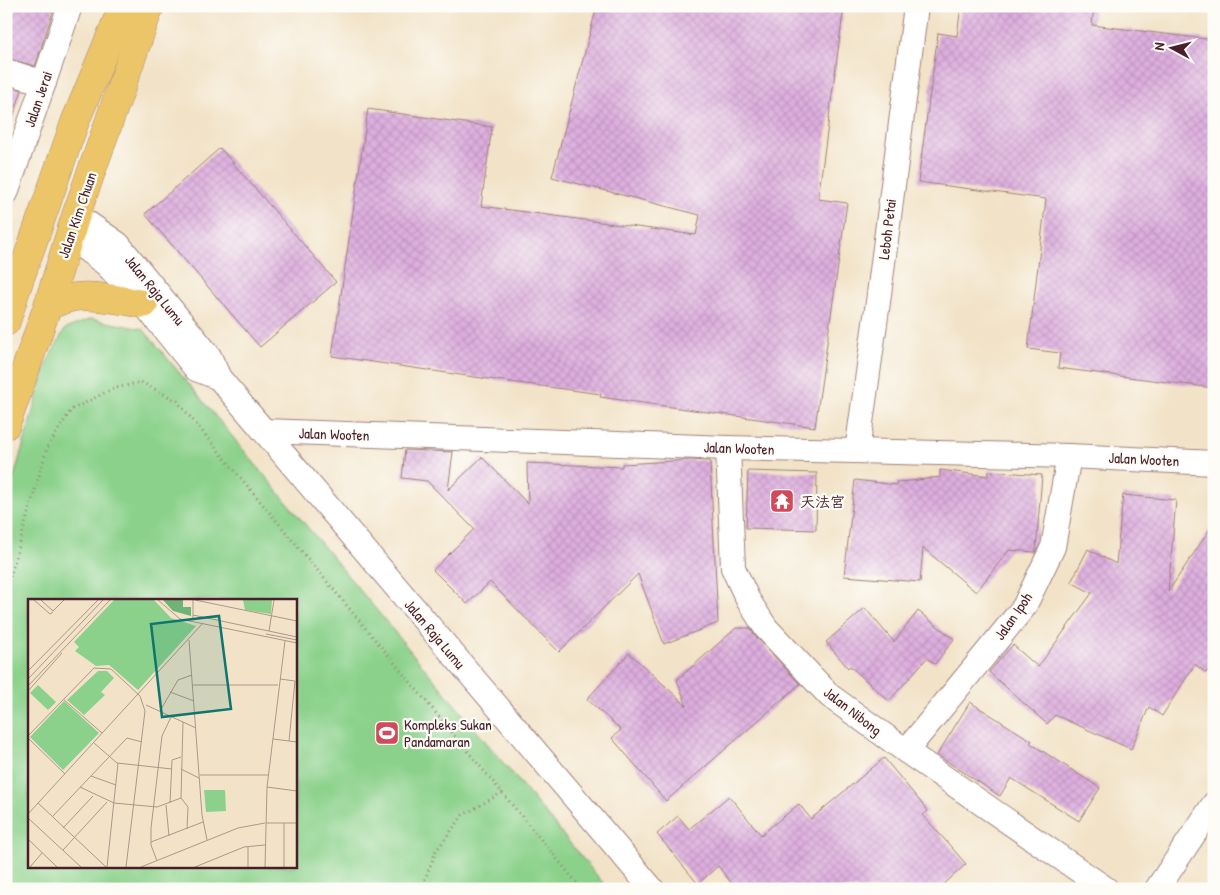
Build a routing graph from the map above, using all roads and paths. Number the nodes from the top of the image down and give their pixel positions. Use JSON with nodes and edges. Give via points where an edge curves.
{"nodes":[{"id":1,"x":70,"y":6,"type":"edge"},
{"id":2,"x":123,"y":6,"type":"edge"},
{"id":3,"x":150,"y":6,"type":"edge"},
{"id":4,"x":916,"y":6,"type":"edge"},
{"id":5,"x":6,"y":72,"type":"edge"},
{"id":6,"x":44,"y":83,"type":"junction"},
{"id":7,"x":75,"y":122,"type":"junction"},
{"id":8,"x":6,"y":193,"type":"edge"},
{"id":9,"x":69,"y":224,"type":"junction"},
{"id":10,"x":16,"y":290,"type":"junction"},
{"id":11,"x":144,"y":304,"type":"junction"},
{"id":12,"x":48,"y":305,"type":"junction"},
{"id":13,"x":6,"y":322,"type":"edge"},
{"id":14,"x":219,"y":378,"type":"junction"},
{"id":15,"x":6,"y":425,"type":"edge"},
{"id":16,"x":264,"y":431,"type":"junction"},
{"id":17,"x":728,"y":448,"type":"junction"},
{"id":18,"x":858,"y":451,"type":"junction"},
{"id":19,"x":1069,"y":456,"type":"junction"},
{"id":20,"x":1214,"y":463,"type":"edge"},
{"id":21,"x":6,"y":591,"type":"edge"},
{"id":22,"x":906,"y":751,"type":"junction"},
{"id":23,"x":503,"y":792,"type":"junction"},
{"id":24,"x":1214,"y":804,"type":"edge"},
{"id":25,"x":421,"y":889,"type":"edge"},
{"id":26,"x":582,"y":889,"type":"edge"},
{"id":27,"x":652,"y":889,"type":"edge"},
{"id":28,"x":1106,"y":889,"type":"edge"},
{"id":29,"x":1157,"y":889,"type":"edge"}],
"edges":[{"from":1,"to":6,"type":"street","name":"Jalan Jerai"},
{"from":2,"to":7,"type":"main road"},
{"from":3,"to":9,"type":"main road","name":"Jalan Kim Chuan"},
{"from":4,"to":18,"type":"street","name":"Leboh Petai"},
{"from":5,"to":6,"type":"street"},
{"from":6,"to":8,"type":"street","name":"Jalan Jerai"},
{"from":7,"to":9,"type":"main road"},
{"from":7,"to":10,"type":"main road"},
{"from":9,"to":10,"type":"main road","via":[[41,250]]},
{"from":9,"to":11,"type":"street","name":"Jalan Raja Lumu"},
{"from":9,"to":12,"type":"main road","name":"Jalan Kim Chuan"},
{"from":9,"to":14,"type":"street","name":"Jalan Raja Lumu","via":[[118,244],[209,356]]},
{"from":10,"to":13,"type":"main road"},
{"from":11,"to":12,"type":"main road","via":[[75,297]]},
{"from":11,"to":14,"type":"street","name":"Jalan Raja Lumu","via":[[196,369]]},
{"from":12,"to":15,"type":"main road","name":"Jalan Kim Chuan"},
{"from":14,"to":16,"type":"street","name":"Jalan Raja Lumu"},
{"from":16,"to":17,"type":"street","name":"Jalan Wooten"},
{"from":16,"to":27,"type":"street","name":"Jalan Raja Lumu"},
{"from":17,"to":18,"type":"street","name":"Jalan Wooten"},
{"from":17,"to":22,"type":"street","name":"Jalan Nibong","via":[[733,568],[748,600],[766,628],[830,696]]},
{"from":18,"to":19,"type":"street","name":"Jalan Wooten"},
{"from":19,"to":20,"type":"street","name":"Jalan Wooten"},
{"from":19,"to":22,"type":"street","name":"Jalan Ipoh","via":[[1053,547],[1024,607]]},
{"from":21,"to":23,"type":"path","via":[[47,448],[71,410],[112,389],[141,382],[177,401]]},
{"from":22,"to":28,"type":"street","name":"Jalan Nibong"},
{"from":23,"to":25,"type":"path","via":[[463,815],[436,851]]},
{"from":23,"to":26,"type":"path"},
{"from":24,"to":29,"type":"street"}]}
